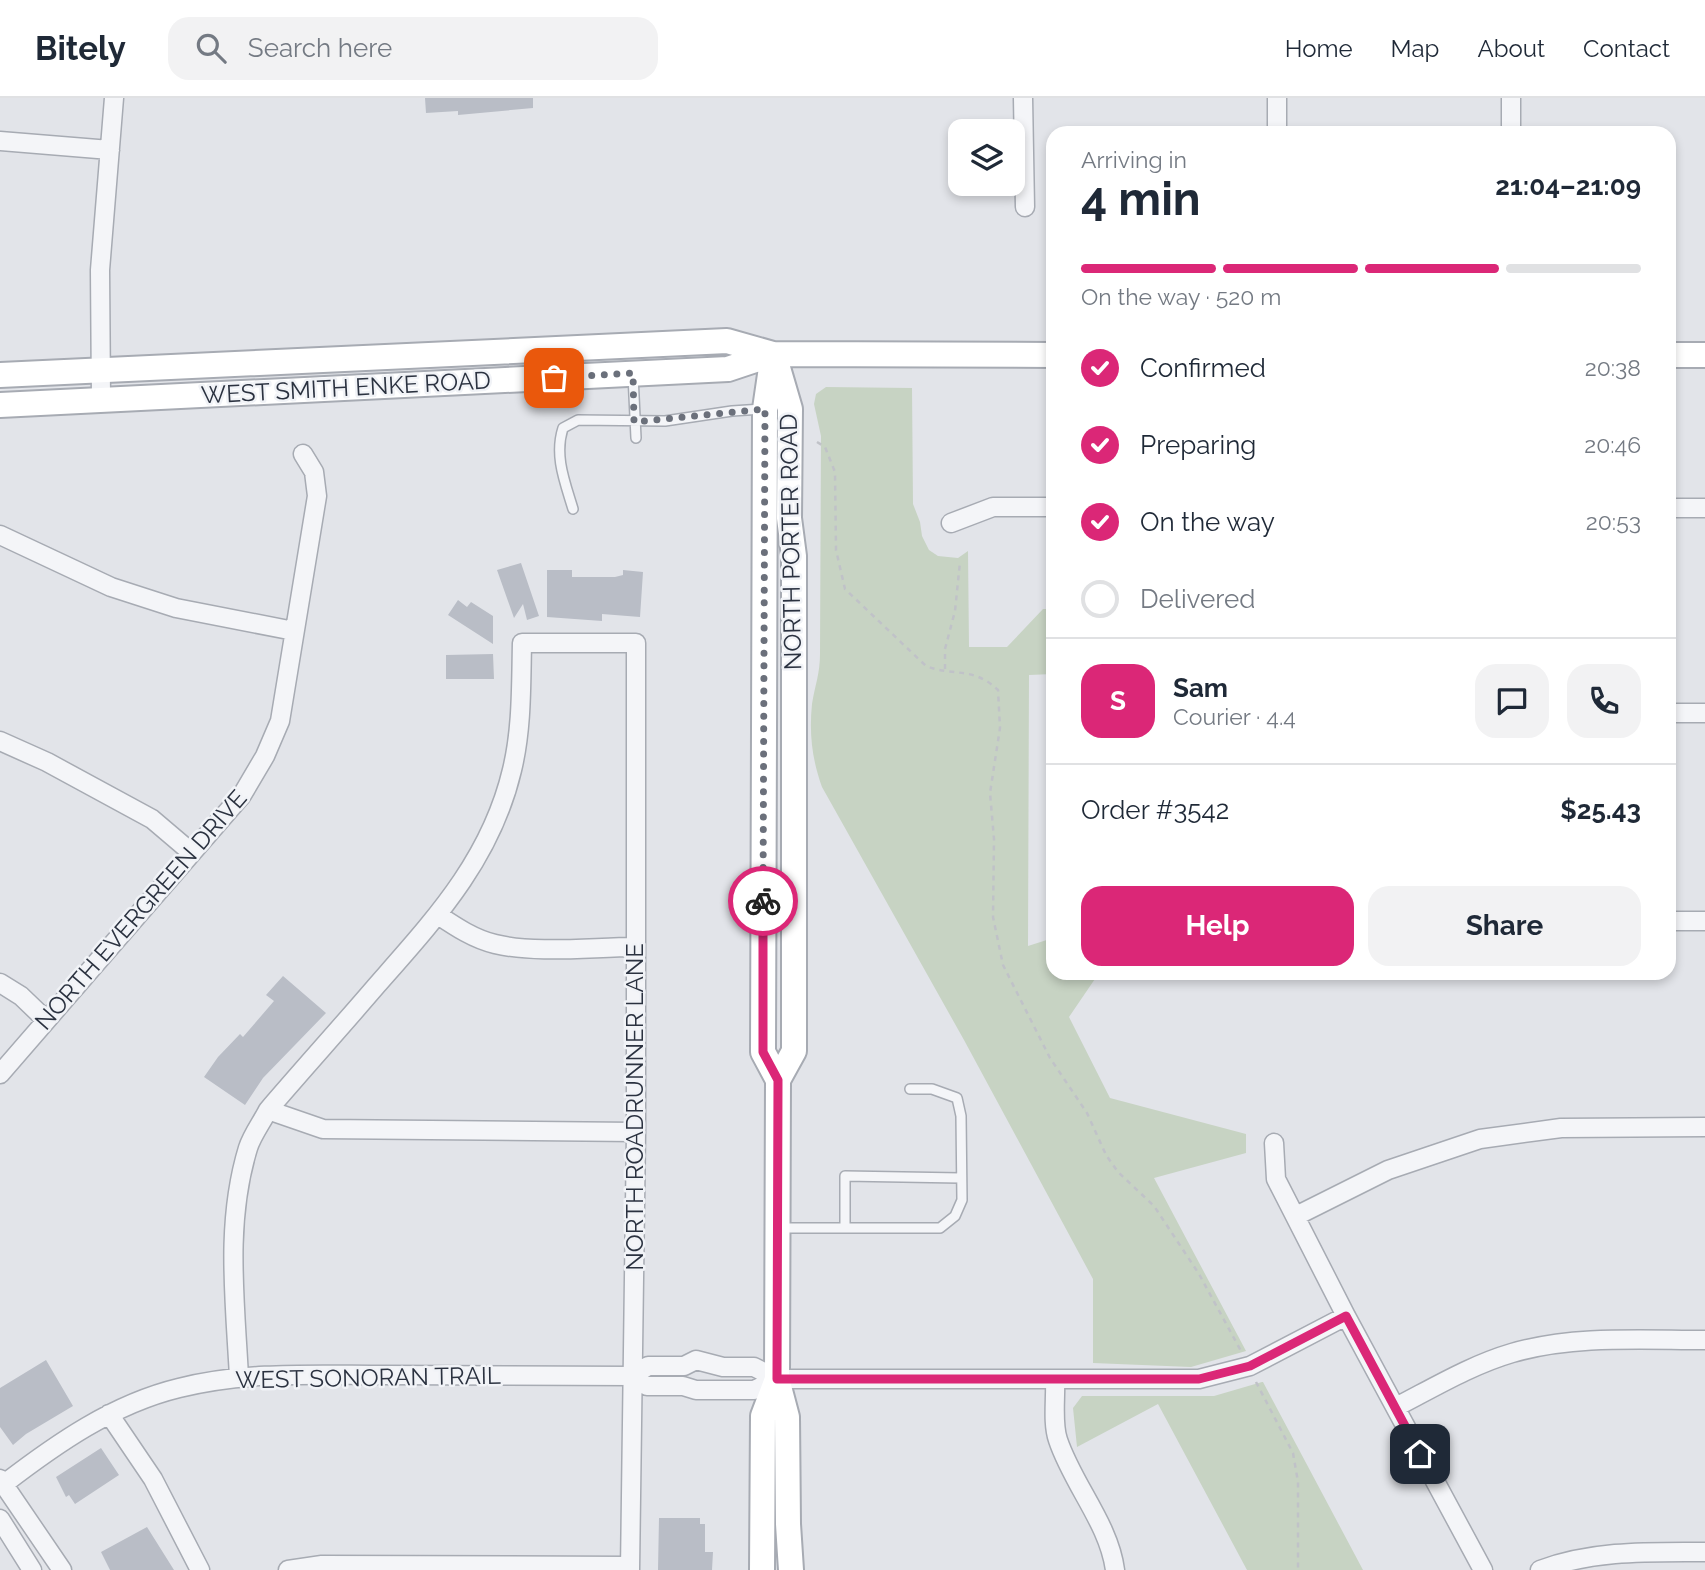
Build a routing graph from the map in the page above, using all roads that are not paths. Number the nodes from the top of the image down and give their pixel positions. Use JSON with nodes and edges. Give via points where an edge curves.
{"nodes":[{"id":1,"x":114,"y":98,"type":"edge"},
{"id":2,"x":1023,"y":98,"type":"edge"},
{"id":3,"x":1277,"y":98,"type":"edge"},
{"id":4,"x":1510,"y":98,"type":"edge"},
{"id":5,"x":1277,"y":126,"type":"edge"},
{"id":6,"x":1511,"y":126,"type":"edge"},
{"id":7,"x":0,"y":141,"type":"edge"},
{"id":8,"x":110,"y":149,"type":"junction"},
{"id":9,"x":1025,"y":207,"type":"dead end"},
{"id":10,"x":774,"y":354,"type":"junction"},
{"id":11,"x":1046,"y":355,"type":"edge"},
{"id":12,"x":1676,"y":355,"type":"edge"},
{"id":13,"x":1705,"y":355,"type":"edge"},
{"id":14,"x":99,"y":370,"type":"junction"},
{"id":15,"x":633,"y":373,"type":"junction"},
{"id":16,"x":0,"y":375,"type":"edge"},
{"id":17,"x":101,"y":398,"type":"junction"},
{"id":18,"x":0,"y":405,"type":"edge"},
{"id":19,"x":765,"y":409,"type":"junction"},
{"id":20,"x":634,"y":422,"type":"junction"},
{"id":21,"x":636,"y":438,"type":"dead end"},
{"id":22,"x":303,"y":453,"type":"dead end"},
{"id":23,"x":1046,"y":507,"type":"edge"},
{"id":24,"x":1676,"y":508,"type":"edge"},
{"id":25,"x":1705,"y":508,"type":"edge"},
{"id":26,"x":573,"y":509,"type":"dead end"},
{"id":27,"x":951,"y":523,"type":"dead end"},
{"id":28,"x":0,"y":535,"type":"edge"},
{"id":29,"x":294,"y":631,"type":"junction"},
{"id":30,"x":1676,"y":713,"type":"edge"},
{"id":31,"x":1705,"y":713,"type":"edge"},
{"id":32,"x":0,"y":741,"type":"edge"},
{"id":33,"x":192,"y":853,"type":"junction"},
{"id":34,"x":438,"y":915,"type":"junction"},
{"id":35,"x":1676,"y":921,"type":"edge"},
{"id":36,"x":1705,"y":921,"type":"edge"},
{"id":37,"x":635,"y":947,"type":"junction"},
{"id":38,"x":0,"y":983,"type":"edge"},
{"id":39,"x":47,"y":1020,"type":"junction"},
{"id":40,"x":0,"y":1074,"type":"edge"},
{"id":41,"x":778,"y":1080,"type":"junction"},
{"id":42,"x":910,"y":1089,"type":"dead end"},
{"id":43,"x":268,"y":1110,"type":"junction"},
{"id":44,"x":1705,"y":1127,"type":"edge"},
{"id":45,"x":636,"y":1132,"type":"junction"},
{"id":46,"x":1275,"y":1143,"type":"dead end"},
{"id":47,"x":960,"y":1178,"type":"junction"},
{"id":48,"x":1296,"y":1216,"type":"junction"},
{"id":49,"x":778,"y":1228,"type":"junction"},
{"id":50,"x":845,"y":1228,"type":"junction"},
{"id":51,"x":1346,"y":1316,"type":"junction"},
{"id":52,"x":1705,"y":1340,"type":"edge"},
{"id":53,"x":633,"y":1376,"type":"junction"},
{"id":54,"x":239,"y":1377,"type":"junction"},
{"id":55,"x":777,"y":1379,"type":"junction"},
{"id":56,"x":1055,"y":1379,"type":"junction"},
{"id":57,"x":1396,"y":1407,"type":"junction"},
{"id":58,"x":109,"y":1414,"type":"junction"},
{"id":59,"x":2,"y":1482,"type":"edge"},
{"id":60,"x":0,"y":1519,"type":"edge"},
{"id":61,"x":1705,"y":1552,"type":"edge"},
{"id":62,"x":630,"y":1568,"type":"edge"},
{"id":63,"x":33,"y":1570,"type":"edge"},
{"id":64,"x":62,"y":1570,"type":"edge"},
{"id":65,"x":200,"y":1570,"type":"edge"},
{"id":66,"x":288,"y":1570,"type":"edge"},
{"id":67,"x":762,"y":1570,"type":"edge"},
{"id":68,"x":791,"y":1570,"type":"edge"},
{"id":69,"x":1115,"y":1570,"type":"edge"},
{"id":70,"x":1483,"y":1570,"type":"edge"},
{"id":71,"x":1541,"y":1570,"type":"edge"}],
"edges":[{"from":1,"to":8,"type":"street"},
{"from":2,"to":9,"type":"street"},
{"from":3,"to":5,"type":"street"},
{"from":4,"to":6,"type":"street"},
{"from":7,"to":8,"type":"street"},
{"from":8,"to":14,"type":"street","via":[[100,270]]},
{"from":10,"to":11,"type":"street","name":"WEST SMITH ENKE ROAD"},
{"from":10,"to":14,"type":"street","name":"WEST SMITH ENKE ROAD","via":[[727,341]]},
{"from":10,"to":15,"type":"street","name":"WEST SMITH ENKE ROAD","via":[[728,369]]},
{"from":10,"to":19,"type":"street","name":"NORTH PORTER ROAD"},
{"from":10,"to":41,"type":"street","name":"NORTH PORTER ROAD","via":[[790,409],[789,518],[794,555],[794,1051]]},
{"from":12,"to":13,"type":"street"},
{"from":14,"to":16,"type":"street","name":"WEST SMITH ENKE ROAD"},
{"from":14,"to":17,"type":"street"},
{"from":15,"to":17,"type":"street","name":"WEST SMITH ENKE ROAD"},
{"from":15,"to":20,"type":"lane"},
{"from":17,"to":18,"type":"street","name":"WEST SMITH ENKE ROAD"},
{"from":19,"to":20,"type":"lane"},
{"from":19,"to":41,"type":"street","name":"NORTH PORTER ROAD","via":[[763,1052]]},
{"from":20,"to":21,"type":"lane"},
{"from":20,"to":26,"type":"lane","via":[[578,420],[563,428],[558,443],[560,462]]},
{"from":22,"to":29,"type":"street","name":"NORTH EVERGREEN DRIVE","via":[[314,472],[317,496]]},
{"from":23,"to":27,"type":"street","via":[[993,507]]},
{"from":24,"to":25,"type":"street"},
{"from":28,"to":29,"type":"street","via":[[111,587],[176,608]]},
{"from":29,"to":33,"type":"street","name":"NORTH EVERGREEN DRIVE","via":[[280,721],[265,756],[242,795]]},
{"from":30,"to":31,"type":"street"},
{"from":32,"to":33,"type":"street","via":[[152,820]]},
{"from":33,"to":39,"type":"street","name":"NORTH EVERGREEN DRIVE"},
{"from":34,"to":37,"type":"street","via":[[469,935],[496,944]]},
{"from":34,"to":37,"type":"street","name":"NORTH ROADRUNNER LANE","via":[[475,863],[496,821],[512,770],[521,713],[522,643],[636,643]]},
{"from":34,"to":43,"type":"street"},
{"from":35,"to":36,"type":"street"},
{"from":37,"to":45,"type":"street","name":"NORTH ROADRUNNER LANE"},
{"from":38,"to":39,"type":"street"},
{"from":39,"to":40,"type":"street","name":"NORTH EVERGREEN DRIVE"},
{"from":41,"to":49,"type":"street","name":"NORTH PORTER ROAD"},
{"from":42,"to":47,"type":"lane","via":[[932,1089],[957,1098]]},
{"from":43,"to":45,"type":"street","via":[[323,1129]]},
{"from":43,"to":54,"type":"street","via":[[249,1146],[234,1206]]},
{"from":44,"to":48,"type":"street","via":[[1561,1128],[1479,1139],[1388,1170]]},
{"from":45,"to":53,"type":"street","name":"NORTH ROADRUNNER LANE"},
{"from":46,"to":48,"type":"street","via":[[1276,1179]]},
{"from":47,"to":50,"type":"lane","via":[[961,1200],[955,1216],[940,1228]]},
{"from":47,"to":50,"type":"lane","via":[[845,1176]]},
{"from":48,"to":51,"type":"street"},
{"from":49,"to":50,"type":"lane"},
{"from":49,"to":55,"type":"street","name":"NORTH PORTER ROAD"},
{"from":51,"to":56,"type":"street","via":[[1250,1366],[1199,1379]]},
{"from":51,"to":57,"type":"street"},
{"from":52,"to":57,"type":"street","via":[[1567,1343],[1513,1353]]},
{"from":53,"to":54,"type":"street","name":"WEST SONORAN TRAIL"},
{"from":53,"to":55,"type":"street","name":"WEST SONORAN TRAIL","via":[[647,1386],[696,1390],[754,1390]]},
{"from":53,"to":55,"type":"street","name":"WEST SONORAN TRAIL","via":[[648,1366],[684,1366],[696,1360],[723,1367],[754,1367]]},
{"from":53,"to":62,"type":"street","name":"NORTH ROADRUNNER LANE"},
{"from":54,"to":58,"type":"street","name":"WEST SONORAN TRAIL","via":[[177,1388]]},
{"from":55,"to":56,"type":"street"},
{"from":55,"to":67,"type":"street","name":"NORTH PORTER ROAD","via":[[763,1416]]},
{"from":55,"to":68,"type":"street","name":"NORTH PORTER ROAD","via":[[787,1417]]},
{"from":56,"to":69,"type":"street","via":[[1057,1437],[1109,1542]]},
{"from":57,"to":70,"type":"street"},
{"from":58,"to":59,"type":"street","name":"WEST SONORAN TRAIL","via":[[61,1440]]},
{"from":58,"to":65,"type":"street","via":[[153,1479]]},
{"from":59,"to":64,"type":"street"},
{"from":60,"to":63,"type":"street"},
{"from":61,"to":71,"type":"street","via":[[1584,1556]]},
{"from":62,"to":66,"type":"street","via":[[321,1565]]}]}
